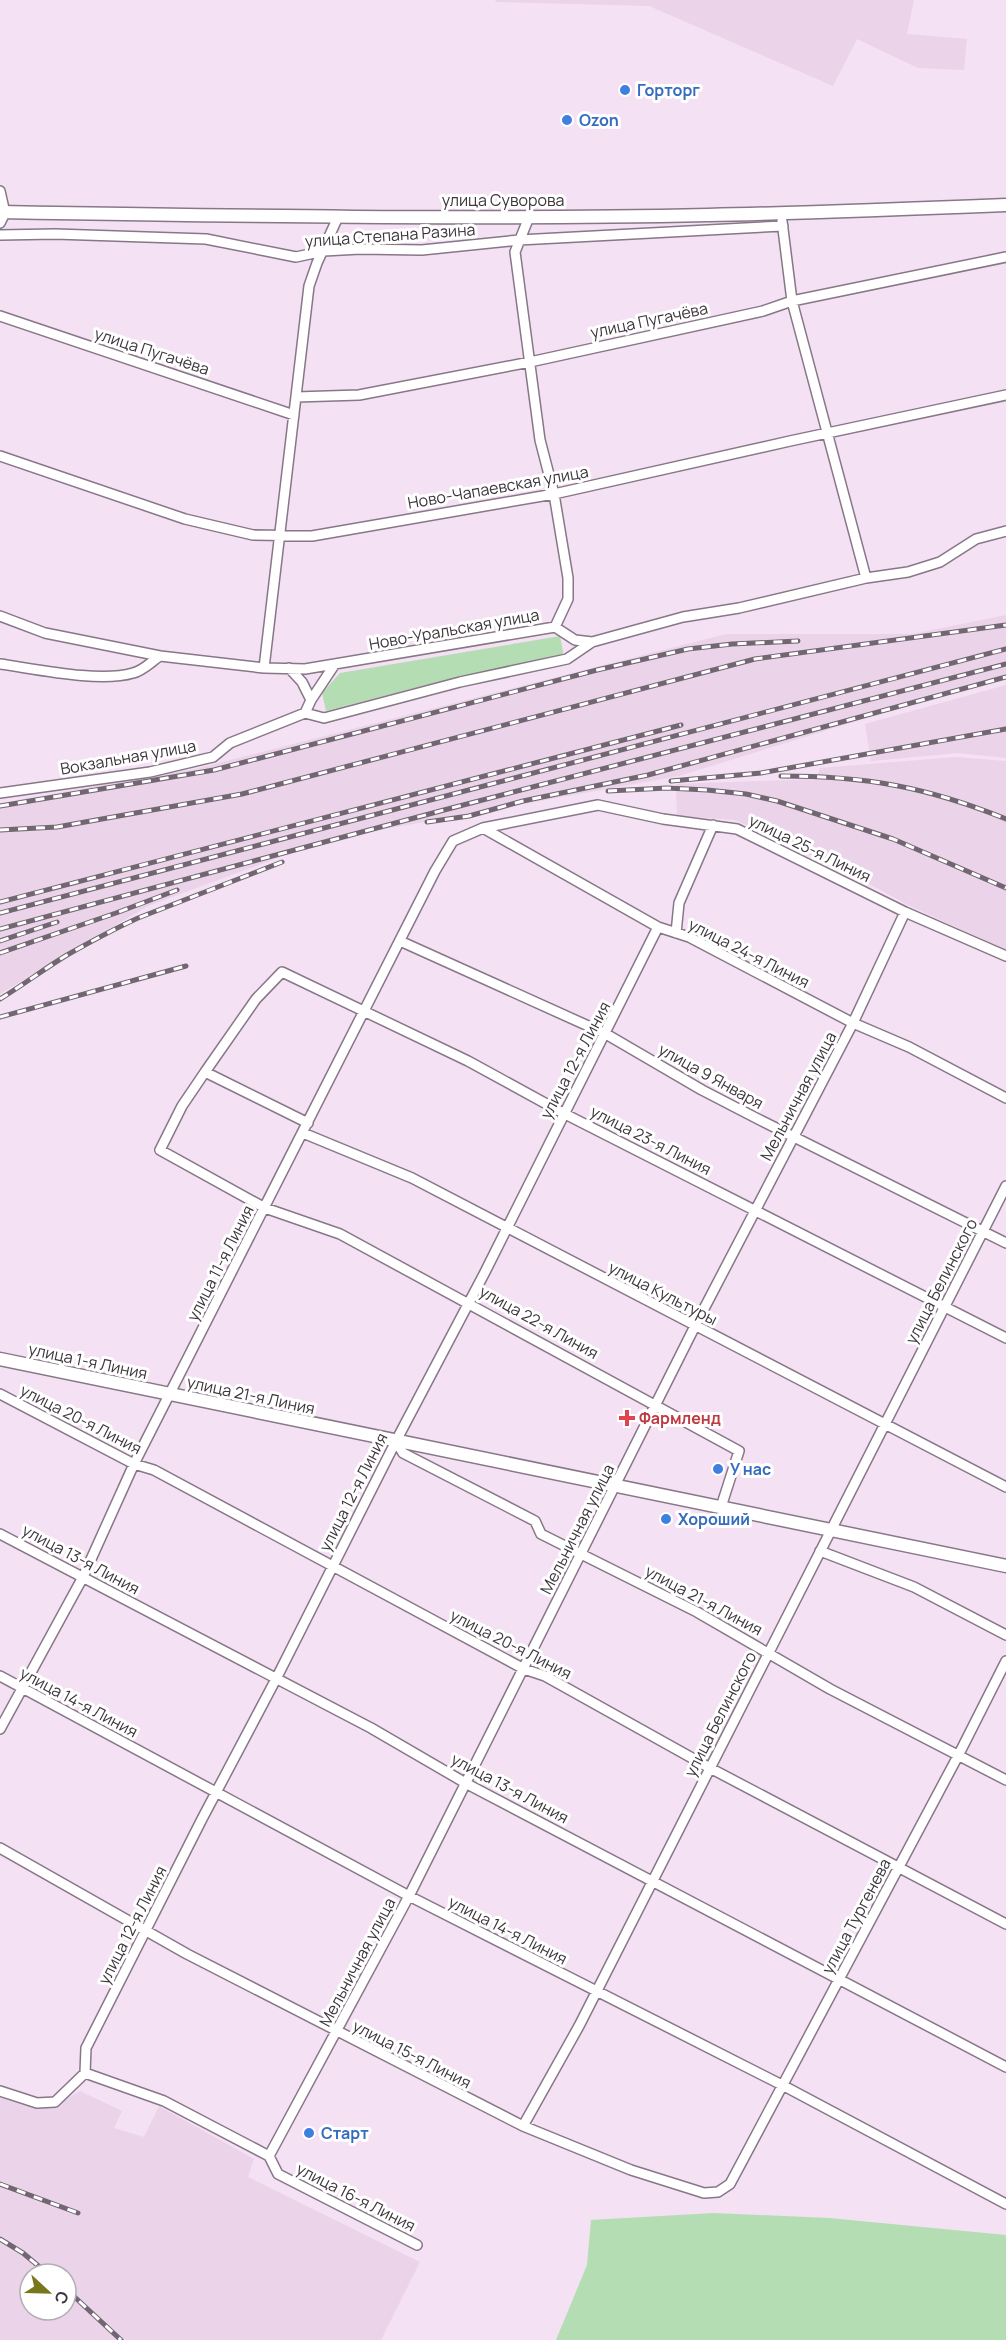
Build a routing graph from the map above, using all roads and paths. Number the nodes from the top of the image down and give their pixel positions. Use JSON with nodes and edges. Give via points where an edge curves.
{"nodes":[{"id":1,"x":0,"y":191,"type":"edge"},
{"id":2,"x":1006,"y":205,"type":"edge"},
{"id":3,"x":2,"y":216,"type":"edge"},
{"id":4,"x":338,"y":217,"type":"junction"},
{"id":5,"x":529,"y":217,"type":"junction"},
{"id":6,"x":782,"y":219,"type":"junction"},
{"id":7,"x":0,"y":236,"type":"edge"},
{"id":8,"x":519,"y":240,"type":"junction"},
{"id":9,"x":324,"y":251,"type":"junction"},
{"id":10,"x":1006,"y":257,"type":"edge"},
{"id":11,"x":792,"y":301,"type":"junction"},
{"id":12,"x":0,"y":316,"type":"edge"},
{"id":13,"x":530,"y":362,"type":"junction"},
{"id":14,"x":1006,"y":395,"type":"edge"},
{"id":15,"x":296,"y":397,"type":"junction"},
{"id":16,"x":294,"y":415,"type":"junction"},
{"id":17,"x":828,"y":433,"type":"junction"},
{"id":18,"x":0,"y":456,"type":"edge"},
{"id":19,"x":554,"y":494,"type":"junction"},
{"id":20,"x":1006,"y":531,"type":"edge"},
{"id":21,"x":278,"y":535,"type":"junction"},
{"id":22,"x":866,"y":578,"type":"junction"},
{"id":23,"x":0,"y":616,"type":"edge"},
{"id":24,"x":555,"y":627,"type":"junction"},
{"id":25,"x":592,"y":642,"type":"junction"},
{"id":26,"x":160,"y":656,"type":"junction"},
{"id":27,"x":0,"y":664,"type":"edge"},
{"id":28,"x":335,"y":664,"type":"junction"},
{"id":29,"x":264,"y":668,"type":"junction"},
{"id":30,"x":289,"y":668,"type":"junction"},
{"id":31,"x":311,"y":700,"type":"junction"},
{"id":32,"x":305,"y":713,"type":"junction"},
{"id":33,"x":0,"y":793,"type":"edge"},
{"id":34,"x":713,"y":825,"type":"junction"},
{"id":35,"x":483,"y":828,"type":"junction"},
{"id":36,"x":905,"y":912,"type":"junction"},
{"id":37,"x":658,"y":927,"type":"junction"},
{"id":38,"x":676,"y":933,"type":"junction"},
{"id":39,"x":400,"y":941,"type":"junction"},
{"id":40,"x":1006,"y":956,"type":"edge"},
{"id":41,"x":363,"y":1011,"type":"junction"},
{"id":42,"x":853,"y":1023,"type":"junction"},
{"id":43,"x":606,"y":1034,"type":"junction"},
{"id":44,"x":205,"y":1072,"type":"junction"},
{"id":45,"x":1006,"y":1098,"type":"edge"},
{"id":46,"x":563,"y":1113,"type":"junction"},
{"id":47,"x":308,"y":1123,"type":"junction"},
{"id":48,"x":303,"y":1133,"type":"junction"},
{"id":49,"x":792,"y":1136,"type":"junction"},
{"id":50,"x":1006,"y":1186,"type":"edge"},
{"id":51,"x":266,"y":1208,"type":"junction"},
{"id":52,"x":756,"y":1209,"type":"junction"},
{"id":53,"x":507,"y":1228,"type":"junction"},
{"id":54,"x":983,"y":1232,"type":"junction"},
{"id":55,"x":1006,"y":1243,"type":"edge"},
{"id":56,"x":469,"y":1302,"type":"junction"},
{"id":57,"x":946,"y":1307,"type":"junction"},
{"id":58,"x":695,"y":1326,"type":"junction"},
{"id":59,"x":1006,"y":1338,"type":"edge"},
{"id":60,"x":0,"y":1359,"type":"edge"},
{"id":61,"x":0,"y":1394,"type":"edge"},
{"id":62,"x":170,"y":1395,"type":"junction"},
{"id":63,"x":656,"y":1404,"type":"junction"},
{"id":64,"x":885,"y":1424,"type":"junction"},
{"id":65,"x":396,"y":1442,"type":"junction"},
{"id":66,"x":134,"y":1464,"type":"junction"},
{"id":67,"x":616,"y":1486,"type":"junction"},
{"id":68,"x":1006,"y":1487,"type":"edge"},
{"id":69,"x":721,"y":1507,"type":"junction"},
{"id":70,"x":831,"y":1529,"type":"junction"},
{"id":71,"x":0,"y":1534,"type":"edge"},
{"id":72,"x":820,"y":1551,"type":"junction"},
{"id":73,"x":581,"y":1554,"type":"junction"},
{"id":74,"x":1006,"y":1566,"type":"edge"},
{"id":75,"x":332,"y":1568,"type":"junction"},
{"id":76,"x":83,"y":1576,"type":"junction"},
{"id":77,"x":1006,"y":1635,"type":"edge"},
{"id":78,"x":768,"y":1653,"type":"junction"},
{"id":79,"x":1006,"y":1661,"type":"edge"},
{"id":80,"x":524,"y":1670,"type":"junction"},
{"id":81,"x":0,"y":1676,"type":"edge"},
{"id":82,"x":276,"y":1678,"type":"junction"},
{"id":83,"x":22,"y":1688,"type":"junction"},
{"id":84,"x":0,"y":1729,"type":"edge"},
{"id":85,"x":959,"y":1754,"type":"junction"},
{"id":86,"x":710,"y":1768,"type":"junction"},
{"id":87,"x":1006,"y":1780,"type":"edge"},
{"id":88,"x":465,"y":1782,"type":"junction"},
{"id":89,"x":217,"y":1792,"type":"junction"},
{"id":90,"x":0,"y":1848,"type":"edge"},
{"id":91,"x":898,"y":1869,"type":"junction"},
{"id":92,"x":653,"y":1880,"type":"junction"},
{"id":93,"x":409,"y":1896,"type":"junction"},
{"id":94,"x":1006,"y":1924,"type":"edge"},
{"id":95,"x":146,"y":1930,"type":"junction"},
{"id":96,"x":838,"y":1979,"type":"junction"},
{"id":97,"x":597,"y":1991,"type":"junction"},
{"id":98,"x":336,"y":2032,"type":"junction"},
{"id":99,"x":1006,"y":2067,"type":"edge"},
{"id":100,"x":85,"y":2073,"type":"junction"},
{"id":101,"x":784,"y":2086,"type":"junction"},
{"id":102,"x":0,"y":2091,"type":"edge"},
{"id":103,"x":524,"y":2126,"type":"junction"},
{"id":104,"x":269,"y":2156,"type":"junction"},
{"id":105,"x":730,"y":2184,"type":"joint"},
{"id":106,"x":1006,"y":2204,"type":"edge"},
{"id":107,"x":417,"y":2245,"type":"dead end"}],
"edges":[{"from":1,"to":3,"type":"street"},
{"from":2,"to":6,"type":"main road","name":"улица Суворова"},
{"from":3,"to":4,"type":"main road","name":"улица Суворова"},
{"from":4,"to":5,"type":"main road","name":"улица Суворова"},
{"from":4,"to":9,"type":"street"},
{"from":5,"to":6,"type":"main road","name":"улица Суворова"},
{"from":5,"to":8,"type":"street"},
{"from":6,"to":8,"type":"street","name":"улица Степана Разина"},
{"from":6,"to":11,"type":"street"},
{"from":7,"to":9,"type":"street","name":"улица Степана Разина","via":[[206,239],[296,257]]},
{"from":8,"to":9,"type":"street","name":"улица Степана Разина","via":[[422,250]]},
{"from":8,"to":13,"type":"street","via":[[515,252]]},
{"from":9,"to":15,"type":"street","via":[[309,286]]},
{"from":10,"to":11,"type":"street","name":"улица Пугачёва"},
{"from":11,"to":13,"type":"street","name":"улица Пугачёва","via":[[763,311]]},
{"from":11,"to":17,"type":"street"},
{"from":12,"to":16,"type":"street","name":"улица Пугачёва"},
{"from":13,"to":15,"type":"street","name":"улица Пугачёва","via":[[358,395]]},
{"from":13,"to":19,"type":"street","via":[[540,440]]},
{"from":14,"to":17,"type":"street","name":"Ново-Чапаевская улица"},
{"from":15,"to":16,"type":"street"},
{"from":16,"to":21,"type":"street"},
{"from":17,"to":19,"type":"street","name":"Ново-Чапаевская улица"},
{"from":17,"to":22,"type":"street"},
{"from":18,"to":21,"type":"street","name":"Ново-Чапаевская улица","via":[[185,519],[253,535]]},
{"from":19,"to":21,"type":"street","name":"Ново-Чапаевская улица","via":[[312,536]]},
{"from":19,"to":24,"type":"street","via":[[568,578],[568,599]]},
{"from":20,"to":22,"type":"street","via":[[976,539],[940,562],[908,572]]},
{"from":21,"to":29,"type":"street"},
{"from":22,"to":25,"type":"street","via":[[683,617]]},
{"from":23,"to":26,"type":"street","name":"Ново-Уральская улица","via":[[45,633]]},
{"from":24,"to":25,"type":"street","name":"Ново-Уральская улица","via":[[575,640]]},
{"from":24,"to":28,"type":"street","name":"Ново-Уральская улица"},
{"from":25,"to":32,"type":"street","via":[[567,659],[324,718]]},
{"from":26,"to":27,"type":"street","via":[[135,673],[116,676]]},
{"from":26,"to":29,"type":"street","name":"Ново-Уральская улица"},
{"from":28,"to":30,"type":"street","name":"Ново-Уральская улица"},
{"from":28,"to":31,"type":"street"},
{"from":29,"to":30,"type":"street","name":"Ново-Уральская улица"},
{"from":30,"to":31,"type":"street"},
{"from":31,"to":32,"type":"street"},
{"from":32,"to":33,"type":"street","name":"Вокзальная улица","via":[[230,743],[213,757],[150,772]]},
{"from":34,"to":35,"type":"street","name":"улица 25-я Линия","via":[[663,819],[598,804]]},
{"from":34,"to":36,"type":"street","name":"улица 25-я Линия","via":[[736,829]]},
{"from":34,"to":38,"type":"street","via":[[679,903]]},
{"from":35,"to":37,"type":"street","name":"улица 24-я Линия"},
{"from":35,"to":39,"type":"street","name":"улица 11-я Линия","via":[[453,841]]},
{"from":36,"to":40,"type":"street","name":"улица 25-я Линия"},
{"from":36,"to":42,"type":"street","name":"Мельничная улица"},
{"from":37,"to":38,"type":"street","name":"улица 24-я Линия"},
{"from":37,"to":43,"type":"street","name":"улица 12-я Линия"},
{"from":38,"to":42,"type":"street","name":"улица 24-я Линия"},
{"from":39,"to":41,"type":"street","name":"улица 11-я Линия"},
{"from":39,"to":43,"type":"street","name":"улица 9 Января"},
{"from":41,"to":44,"type":"street","name":"улица 23-я Линия","via":[[282,972],[256,999]]},
{"from":41,"to":46,"type":"street","name":"улица 23-я Линия","via":[[468,1061]]},
{"from":41,"to":47,"type":"street","name":"улица 11-я Линия"},
{"from":42,"to":45,"type":"street","name":"улица 24-я Линия","via":[[909,1047]]},
{"from":42,"to":49,"type":"street","name":"Мельничная улица"},
{"from":43,"to":46,"type":"street","name":"улица 12-я Линия"},
{"from":43,"to":49,"type":"street","name":"улица 9 Января"},
{"from":44,"to":47,"type":"street"},
{"from":44,"to":51,"type":"street","name":"улица 22-я Линия","via":[[160,1150]]},
{"from":46,"to":52,"type":"street","name":"улица 23-я Линия"},
{"from":46,"to":53,"type":"street","name":"улица 12-я Линия"},
{"from":47,"to":48,"type":"street","name":"улица 11-я Линия"},
{"from":48,"to":51,"type":"street","name":"улица 11-я Линия"},
{"from":48,"to":53,"type":"street","name":"улица Культуры","via":[[412,1178]]},
{"from":49,"to":52,"type":"street","name":"Мельничная улица"},
{"from":49,"to":54,"type":"street","name":"улица 9 Января"},
{"from":50,"to":54,"type":"street","name":"улица Белинского"},
{"from":51,"to":56,"type":"street","name":"улица 22-я Линия","via":[[340,1234]]},
{"from":51,"to":62,"type":"street","name":"улица 11-я Линия"},
{"from":52,"to":57,"type":"street","name":"улица 23-я Линия"},
{"from":52,"to":58,"type":"street","name":"Мельничная улица"},
{"from":53,"to":56,"type":"street","name":"улица 12-я Линия"},
{"from":53,"to":58,"type":"street","name":"улица Культуры"},
{"from":54,"to":55,"type":"street","name":"улица 9 Января"},
{"from":54,"to":57,"type":"street","name":"улица Белинского"},
{"from":56,"to":63,"type":"street","name":"улица 22-я Линия"},
{"from":56,"to":65,"type":"street","name":"улица 12-я Линия"},
{"from":57,"to":59,"type":"street","name":"улица 23-я Линия"},
{"from":57,"to":64,"type":"street","name":"улица Белинского"},
{"from":58,"to":63,"type":"street","name":"Мельничная улица"},
{"from":58,"to":64,"type":"street","name":"улица Культуры"},
{"from":60,"to":62,"type":"main road","name":"улица 1-я Линия"},
{"from":61,"to":66,"type":"street","name":"улица 20-я Линия"},
{"from":62,"to":65,"type":"main road","name":"улица 21-я Линия"},
{"from":62,"to":66,"type":"street","name":"улица 11-я Линия"},
{"from":63,"to":67,"type":"street","name":"Мельничная улица"},
{"from":63,"to":69,"type":"street","name":"улица 22-я Линия","via":[[739,1451]]},
{"from":64,"to":68,"type":"street","name":"улица Культуры"},
{"from":64,"to":70,"type":"street","name":"улица Белинского"},
{"from":65,"to":67,"type":"main road","name":"улица 21-я Линия"},
{"from":65,"to":73,"type":"street","name":"улица 21-я Линия","via":[[403,1453],[535,1521],[541,1534]]},
{"from":65,"to":75,"type":"street","name":"улица 12-я Линия"},
{"from":66,"to":75,"type":"street","name":"улица 20-я Линия","via":[[154,1470]]},
{"from":66,"to":76,"type":"street","name":"улица 11-я Линия"},
{"from":67,"to":69,"type":"main road"},
{"from":67,"to":73,"type":"street","name":"Мельничная улица"},
{"from":69,"to":70,"type":"main road"},
{"from":70,"to":72,"type":"street","name":"улица Белинского"},
{"from":70,"to":74,"type":"main road"},
{"from":71,"to":76,"type":"street","name":"улица 13-я Линия"},
{"from":72,"to":77,"type":"street","via":[[914,1587]]},
{"from":72,"to":78,"type":"street","name":"улица Белинского"},
{"from":73,"to":78,"type":"street","name":"улица 21-я Линия","via":[[697,1612]]},
{"from":73,"to":80,"type":"street","name":"Мельничная улица"},
{"from":75,"to":80,"type":"street","name":"улица 20-я Линия"},
{"from":75,"to":82,"type":"street","name":"улица 12-я Линия"},
{"from":76,"to":82,"type":"street","name":"улица 13-я Линия"},
{"from":76,"to":83,"type":"street","name":"улица 11-я Линия"},
{"from":78,"to":85,"type":"street","name":"улица 21-я Линия"},
{"from":78,"to":86,"type":"street","name":"улица Белинского"},
{"from":79,"to":85,"type":"street","name":"улица Тургенева"},
{"from":80,"to":86,"type":"street","name":"улица 20-я Линия","via":[[545,1676]]},
{"from":80,"to":88,"type":"street","name":"Мельничная улица"},
{"from":81,"to":83,"type":"street","name":"улица 14-я Линия"},
{"from":82,"to":88,"type":"street","name":"улица 13-я Линия"},
{"from":82,"to":89,"type":"street","name":"улица 12-я Линия"},
{"from":83,"to":84,"type":"street","name":"улица 11-я Линия"},
{"from":83,"to":89,"type":"street","name":"улица 14-я Линия"},
{"from":85,"to":87,"type":"street","name":"улица 21-я Линия"},
{"from":85,"to":91,"type":"street","name":"улица Тургенева"},
{"from":86,"to":91,"type":"street","name":"улица 20-я Линия"},
{"from":86,"to":92,"type":"street","name":"улица Белинского"},
{"from":88,"to":92,"type":"street","name":"улица 13-я Линия"},
{"from":88,"to":93,"type":"street","name":"Мельничная улица"},
{"from":89,"to":93,"type":"street","name":"улица 14-я Линия"},
{"from":89,"to":95,"type":"street","name":"улица 12-я Линия"},
{"from":90,"to":95,"type":"street","name":"улица 15-я Линия"},
{"from":91,"to":94,"type":"street","name":"улица 20-я Линия"},
{"from":91,"to":96,"type":"street","name":"улица Тургенева"},
{"from":92,"to":96,"type":"street","name":"улица 13-я Линия"},
{"from":92,"to":97,"type":"street","name":"улица Белинского"},
{"from":93,"to":97,"type":"street","name":"улица 14-я Линия"},
{"from":93,"to":98,"type":"street","name":"Мельничная улица"},
{"from":95,"to":98,"type":"street","name":"улица 15-я Линия"},
{"from":95,"to":100,"type":"street","name":"улица 12-я Линия","via":[[86,2048]]},
{"from":96,"to":99,"type":"street","name":"улица 13-я Линия"},
{"from":96,"to":101,"type":"street","name":"улица Тургенева"},
{"from":97,"to":101,"type":"street","name":"улица 14-я Линия"},
{"from":97,"to":103,"type":"street","name":"улица Белинского"},
{"from":98,"to":103,"type":"street","name":"улица 15-я Линия"},
{"from":98,"to":104,"type":"street","name":"Мельничная улица"},
{"from":100,"to":102,"type":"street","via":[[55,2102],[38,2103]]},
{"from":100,"to":104,"type":"street","name":"улица 16-я Линия","via":[[164,2101]]},
{"from":101,"to":105,"type":"street","name":"улица Тургенева"},
{"from":101,"to":106,"type":"street","name":"улица 14-я Линия"},
{"from":103,"to":105,"type":"street","name":"улица 15-я Линия","via":[[631,2170],[704,2193],[718,2192]]},
{"from":104,"to":107,"type":"street","name":"улица 16-я Линия","via":[[278,2174]]}]}
